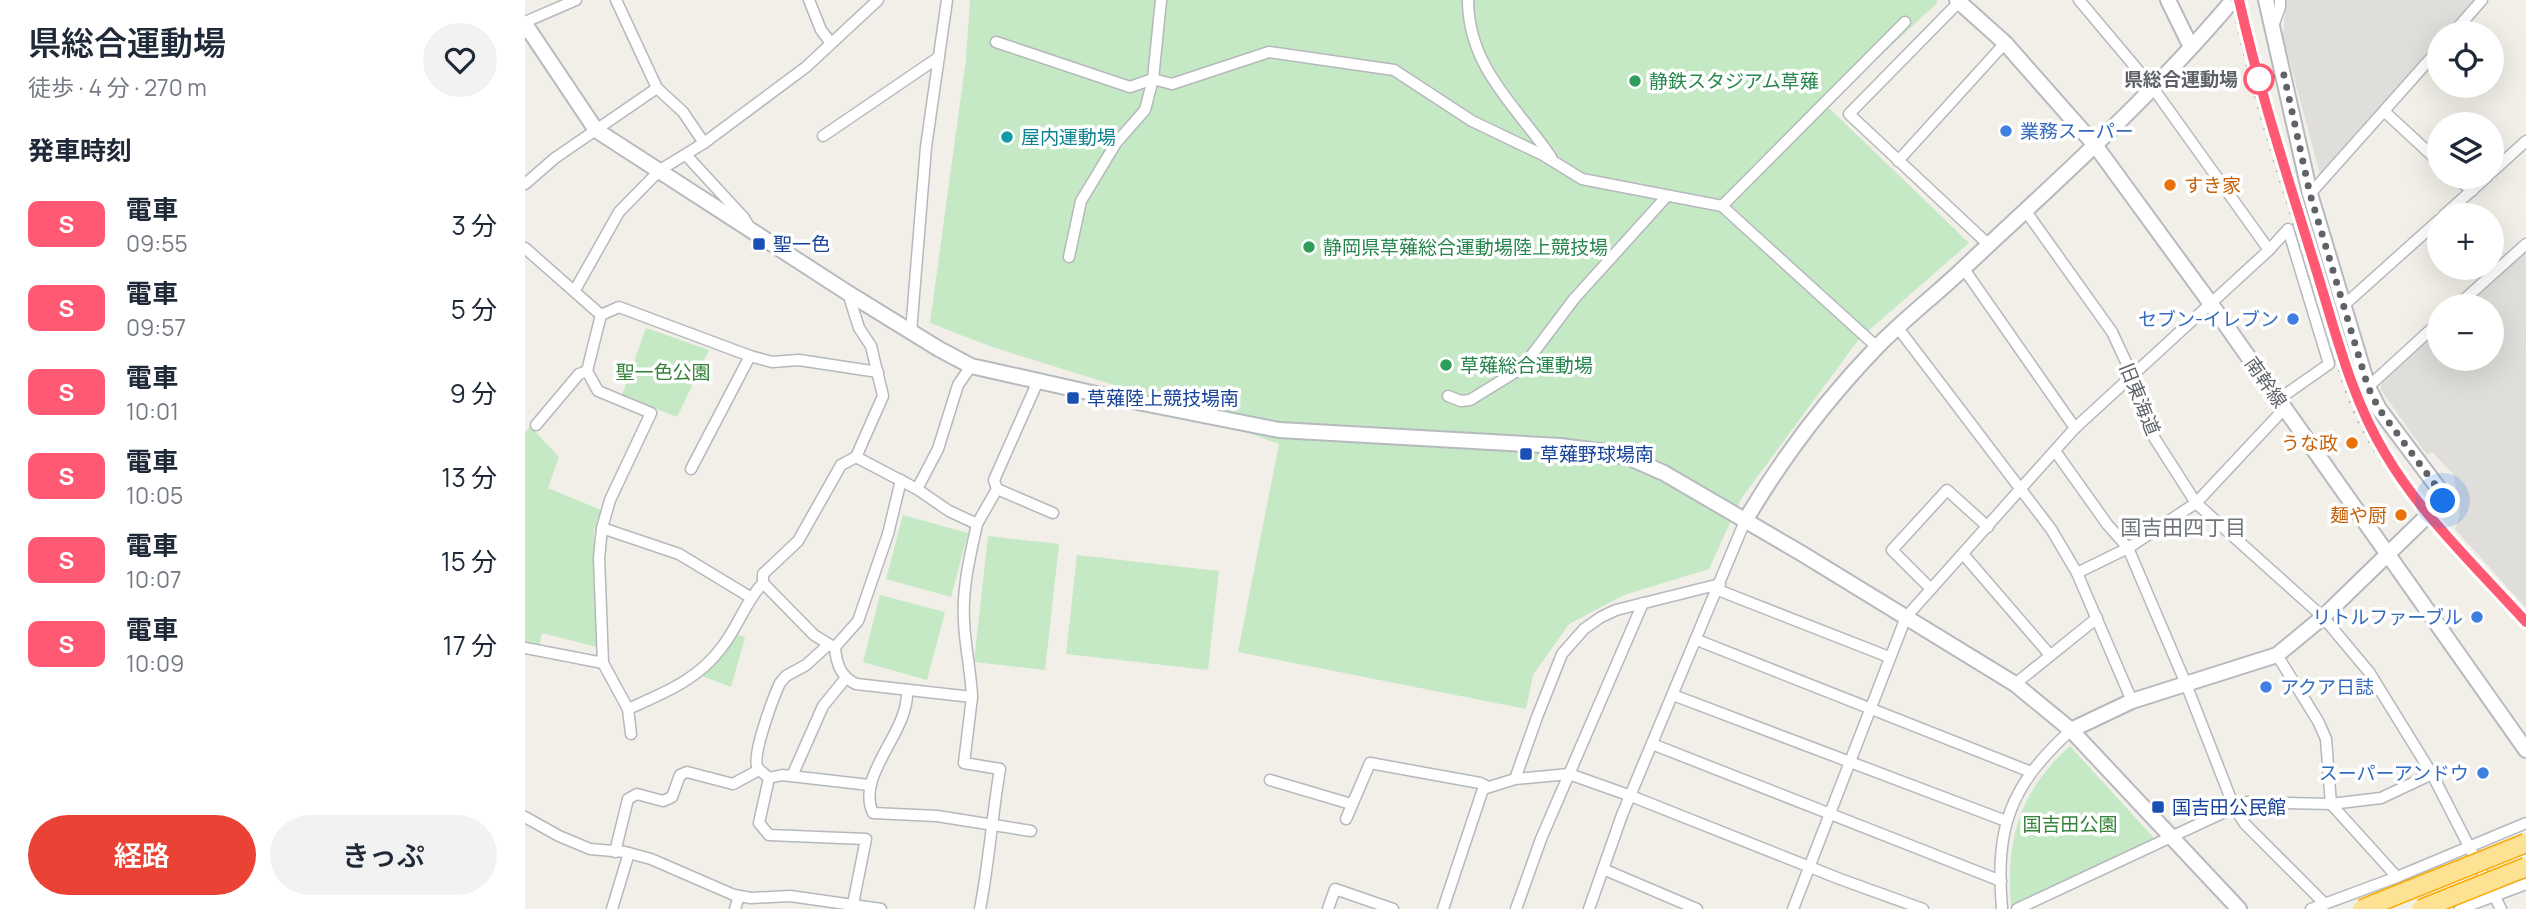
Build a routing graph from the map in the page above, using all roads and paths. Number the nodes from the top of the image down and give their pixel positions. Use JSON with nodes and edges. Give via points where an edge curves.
{"nodes":[{"id":1,"x":576,"y":0,"type":"edge"},
{"id":2,"x":615,"y":0,"type":"edge"},
{"id":3,"x":809,"y":0,"type":"edge"},
{"id":4,"x":947,"y":0,"type":"edge"},
{"id":5,"x":1161,"y":0,"type":"edge"},
{"id":6,"x":1468,"y":0,"type":"edge"},
{"id":7,"x":2078,"y":0,"type":"edge"},
{"id":8,"x":2168,"y":0,"type":"edge"},
{"id":9,"x":2233,"y":0,"type":"edge"},
{"id":10,"x":2266,"y":0,"type":"edge"},
{"id":11,"x":2280,"y":0,"type":"edge"},
{"id":12,"x":2482,"y":0,"type":"edge"},
{"id":13,"x":873,"y":1,"type":"edge"},
{"id":14,"x":1958,"y":1,"type":"edge"},
{"id":15,"x":2464,"y":21,"type":"edge"},
{"id":16,"x":1905,"y":22,"type":"dead end"},
{"id":17,"x":525,"y":23,"type":"edge"},
{"id":18,"x":2272,"y":28,"type":"junction"},
{"id":19,"x":996,"y":42,"type":"dead end"},
{"id":20,"x":831,"y":43,"type":"junction"},
{"id":21,"x":2005,"y":43,"type":"junction"},
{"id":22,"x":2191,"y":47,"type":"junction"},
{"id":23,"x":939,"y":57,"type":"junction"},
{"id":24,"x":2427,"y":63,"type":"edge"},
{"id":25,"x":1153,"y":79,"type":"junction"},
{"id":26,"x":657,"y":88,"type":"junction"},
{"id":27,"x":2153,"y":88,"type":"junction"},
{"id":28,"x":2385,"y":113,"type":"junction"},
{"id":29,"x":596,"y":130,"type":"junction"},
{"id":30,"x":823,"y":135,"type":"dead end"},
{"id":31,"x":2526,"y":141,"type":"edge"},
{"id":32,"x":704,"y":144,"type":"junction"},
{"id":33,"x":2095,"y":145,"type":"junction"},
{"id":34,"x":2427,"y":151,"type":"edge"},
{"id":35,"x":686,"y":155,"type":"junction"},
{"id":36,"x":1898,"y":161,"type":"junction"},
{"id":37,"x":2504,"y":161,"type":"edge"},
{"id":38,"x":1554,"y":162,"type":"junction"},
{"id":39,"x":660,"y":170,"type":"junction"},
{"id":40,"x":525,"y":184,"type":"edge"},
{"id":41,"x":2470,"y":189,"type":"edge"},
{"id":42,"x":2472,"y":191,"type":"joint"},
{"id":43,"x":2310,"y":194,"type":"junction"},
{"id":44,"x":1667,"y":196,"type":"junction"},
{"id":45,"x":2458,"y":203,"type":"edge"},
{"id":46,"x":1722,"y":206,"type":"junction"},
{"id":47,"x":2025,"y":210,"type":"junction"},
{"id":48,"x":750,"y":228,"type":"junction"},
{"id":49,"x":2427,"y":231,"type":"edge"},
{"id":50,"x":2526,"y":244,"type":"edge"},
{"id":51,"x":1989,"y":245,"type":"junction"},
{"id":52,"x":525,"y":248,"type":"edge"},
{"id":53,"x":2269,"y":250,"type":"junction"},
{"id":54,"x":1069,"y":257,"type":"dead end"},
{"id":55,"x":1963,"y":269,"type":"junction"},
{"id":56,"x":575,"y":290,"type":"junction"},
{"id":57,"x":848,"y":293,"type":"junction"},
{"id":58,"x":2470,"y":294,"type":"edge"},
{"id":59,"x":2211,"y":304,"type":"junction"},
{"id":60,"x":2343,"y":306,"type":"junction"},
{"id":61,"x":601,"y":315,"type":"junction"},
{"id":62,"x":1898,"y":327,"type":"junction"},
{"id":63,"x":911,"y":332,"type":"junction"},
{"id":64,"x":2427,"y":333,"type":"edge"},
{"id":65,"x":1877,"y":347,"type":"junction"},
{"id":66,"x":750,"y":356,"type":"junction"},
{"id":67,"x":971,"y":366,"type":"junction"},
{"id":68,"x":587,"y":371,"type":"junction"},
{"id":69,"x":878,"y":372,"type":"junction"},
{"id":70,"x":2133,"y":377,"type":"junction"},
{"id":71,"x":1038,"y":381,"type":"junction"},
{"id":72,"x":2368,"y":387,"type":"junction"},
{"id":73,"x":1448,"y":396,"type":"dead end"},
{"id":74,"x":2282,"y":403,"type":"junction"},
{"id":75,"x":536,"y":425,"type":"dead end"},
{"id":76,"x":2075,"y":428,"type":"junction"},
{"id":77,"x":2055,"y":451,"type":"junction"},
{"id":78,"x":856,"y":457,"type":"junction"},
{"id":79,"x":691,"y":470,"type":"dead end"},
{"id":80,"x":901,"y":480,"type":"junction"},
{"id":81,"x":917,"y":489,"type":"junction"},
{"id":82,"x":997,"y":489,"type":"junction"},
{"id":83,"x":2021,"y":491,"type":"junction"},
{"id":84,"x":2196,"y":503,"type":"junction"},
{"id":85,"x":1053,"y":513,"type":"dead end"},
{"id":86,"x":1745,"y":521,"type":"junction"},
{"id":87,"x":977,"y":524,"type":"junction"},
{"id":88,"x":1988,"y":527,"type":"junction"},
{"id":89,"x":602,"y":528,"type":"junction"},
{"id":90,"x":2128,"y":548,"type":"junction"},
{"id":91,"x":1963,"y":554,"type":"junction"},
{"id":92,"x":2389,"y":555,"type":"junction"},
{"id":93,"x":2077,"y":573,"type":"junction"},
{"id":94,"x":763,"y":583,"type":"junction"},
{"id":95,"x":1719,"y":587,"type":"junction"},
{"id":96,"x":1931,"y":589,"type":"junction"},
{"id":97,"x":750,"y":597,"type":"junction"},
{"id":98,"x":1643,"y":603,"type":"junction"},
{"id":99,"x":1906,"y":617,"type":"junction"},
{"id":100,"x":2323,"y":617,"type":"junction"},
{"id":101,"x":2097,"y":618,"type":"junction"},
{"id":102,"x":1697,"y":640,"type":"junction"},
{"id":103,"x":832,"y":646,"type":"junction"},
{"id":104,"x":525,"y":648,"type":"edge"},
{"id":105,"x":2050,"y":655,"type":"junction"},
{"id":106,"x":2277,"y":655,"type":"junction"},
{"id":107,"x":1889,"y":657,"type":"junction"},
{"id":108,"x":603,"y":663,"type":"junction"},
{"id":109,"x":845,"y":679,"type":"junction"},
{"id":110,"x":2014,"y":684,"type":"junction"},
{"id":111,"x":2186,"y":684,"type":"junction"},
{"id":112,"x":907,"y":691,"type":"junction"},
{"id":113,"x":1673,"y":695,"type":"junction"},
{"id":114,"x":972,"y":698,"type":"junction"},
{"id":115,"x":2133,"y":701,"type":"junction"},
{"id":116,"x":628,"y":709,"type":"junction"},
{"id":117,"x":1870,"y":709,"type":"junction"},
{"id":118,"x":2071,"y":730,"type":"junction"},
{"id":119,"x":631,"y":734,"type":"dead end"},
{"id":120,"x":1652,"y":744,"type":"junction"},
{"id":121,"x":2526,"y":750,"type":"edge"},
{"id":122,"x":1849,"y":761,"type":"junction"},
{"id":123,"x":759,"y":770,"type":"junction"},
{"id":124,"x":2031,"y":772,"type":"junction"},
{"id":125,"x":1569,"y":774,"type":"junction"},
{"id":126,"x":2432,"y":774,"type":"junction"},
{"id":127,"x":792,"y":776,"type":"junction"},
{"id":128,"x":769,"y":778,"type":"junction"},
{"id":129,"x":1515,"y":779,"type":"junction"},
{"id":130,"x":1270,"y":780,"type":"dead end"},
{"id":131,"x":869,"y":785,"type":"junction"},
{"id":132,"x":1488,"y":787,"type":"junction"},
{"id":133,"x":1630,"y":796,"type":"junction"},
{"id":134,"x":1351,"y":804,"type":"junction"},
{"id":135,"x":2331,"y":804,"type":"junction"},
{"id":136,"x":2234,"y":807,"type":"junction"},
{"id":137,"x":1829,"y":814,"type":"junction"},
{"id":138,"x":525,"y":817,"type":"edge"},
{"id":139,"x":1346,"y":820,"type":"dead end"},
{"id":140,"x":2006,"y":821,"type":"junction"},
{"id":141,"x":991,"y":823,"type":"junction"},
{"id":142,"x":2526,"y":823,"type":"edge"},
{"id":143,"x":1031,"y":831,"type":"dead end"},
{"id":144,"x":2171,"y":838,"type":"junction"},
{"id":145,"x":2526,"y":843,"type":"edge"},
{"id":146,"x":2469,"y":847,"type":"junction"},
{"id":147,"x":615,"y":852,"type":"junction"},
{"id":148,"x":629,"y":853,"type":"junction"},
{"id":149,"x":1809,"y":865,"type":"junction"},
{"id":150,"x":2526,"y":867,"type":"edge"},
{"id":151,"x":1603,"y":869,"type":"junction"},
{"id":152,"x":2397,"y":877,"type":"junction"},
{"id":153,"x":2000,"y":881,"type":"junction"},
{"id":154,"x":2526,"y":884,"type":"edge"},
{"id":155,"x":739,"y":896,"type":"junction"},
{"id":156,"x":2493,"y":897,"type":"junction"},
{"id":157,"x":853,"y":904,"type":"junction"},
{"id":158,"x":2325,"y":904,"type":"junction"},
{"id":159,"x":1369,"y":905,"type":"edge"},
{"id":160,"x":612,"y":909,"type":"edge"},
{"id":161,"x":735,"y":909,"type":"edge"},
{"id":162,"x":881,"y":909,"type":"edge"},
{"id":163,"x":980,"y":909,"type":"edge"},
{"id":164,"x":1328,"y":909,"type":"edge"},
{"id":165,"x":1393,"y":909,"type":"edge"},
{"id":166,"x":1443,"y":909,"type":"edge"},
{"id":167,"x":1516,"y":909,"type":"edge"},
{"id":168,"x":1589,"y":909,"type":"edge"},
{"id":169,"x":1697,"y":909,"type":"edge"},
{"id":170,"x":1793,"y":909,"type":"edge"},
{"id":171,"x":1923,"y":909,"type":"edge"},
{"id":172,"x":2002,"y":909,"type":"edge"},
{"id":173,"x":2017,"y":909,"type":"edge"},
{"id":174,"x":2239,"y":909,"type":"edge"},
{"id":175,"x":2311,"y":909,"type":"edge"},
{"id":176,"x":2362,"y":909,"type":"edge"},
{"id":177,"x":2421,"y":909,"type":"edge"},
{"id":178,"x":2460,"y":909,"type":"edge"},
{"id":179,"x":2501,"y":909,"type":"edge"}],
"edges":[{"from":1,"to":17,"type":"street"},
{"from":2,"to":26,"type":"street"},
{"from":3,"to":20,"type":"street"},
{"from":4,"to":23,"type":"street"},
{"from":5,"to":25,"type":"street"},
{"from":6,"to":38,"type":"street","via":[[1486,71]]},
{"from":7,"to":27,"type":"street"},
{"from":8,"to":22,"type":"street"},
{"from":9,"to":22,"type":"street"},
{"from":10,"to":18,"type":"street"},
{"from":11,"to":18,"type":"street"},
{"from":12,"to":15,"type":"street"},
{"from":13,"to":20,"type":"street"},
{"from":14,"to":21,"type":"street","name":"南幹線"},
{"from":14,"to":36,"type":"street","via":[[1849,114]]},
{"from":16,"to":46,"type":"street"},
{"from":17,"to":29,"type":"street"},
{"from":18,"to":43,"type":"street"},
{"from":19,"to":25,"type":"street","via":[[1130,87]]},
{"from":20,"to":32,"type":"street"},
{"from":21,"to":33,"type":"street","name":"南幹線"},
{"from":21,"to":36,"type":"street"},
{"from":22,"to":27,"type":"street"},
{"from":23,"to":30,"type":"street"},
{"from":23,"to":63,"type":"street","via":[[926,147]]},
{"from":24,"to":28,"type":"street"},
{"from":25,"to":38,"type":"street","via":[[1171,84],[1269,52],[1394,69],[1472,121]]},
{"from":25,"to":54,"type":"street","via":[[1145,110],[1116,143],[1081,201]]},
{"from":26,"to":29,"type":"street"},
{"from":26,"to":32,"type":"street","via":[[683,112]]},
{"from":27,"to":33,"type":"street"},
{"from":27,"to":53,"type":"street"},
{"from":28,"to":34,"type":"street"},
{"from":28,"to":43,"type":"street"},
{"from":29,"to":39,"type":"street"},
{"from":29,"to":40,"type":"street"},
{"from":31,"to":37,"type":"street"},
{"from":32,"to":35,"type":"street"},
{"from":33,"to":47,"type":"street"},
{"from":33,"to":59,"type":"street","name":"南幹線"},
{"from":35,"to":39,"type":"street"},
{"from":35,"to":48,"type":"street"},
{"from":36,"to":51,"type":"street"},
{"from":38,"to":44,"type":"street","via":[[1582,178]]},
{"from":39,"to":48,"type":"street"},
{"from":39,"to":56,"type":"street","via":[[619,212]]},
{"from":41,"to":42,"type":"street"},
{"from":42,"to":45,"type":"street"},
{"from":43,"to":60,"type":"street"},
{"from":44,"to":46,"type":"street"},
{"from":44,"to":73,"type":"street","via":[[1574,299],[1522,368],[1470,400]]},
{"from":46,"to":65,"type":"street"},
{"from":47,"to":51,"type":"street"},
{"from":47,"to":70,"type":"street","name":"旧東海道","via":[[2112,332]]},
{"from":48,"to":57,"type":"street"},
{"from":49,"to":60,"type":"street"},
{"from":50,"to":58,"type":"street"},
{"from":51,"to":55,"type":"street"},
{"from":52,"to":56,"type":"street"},
{"from":53,"to":59,"type":"street"},
{"from":53,"to":74,"type":"street","via":[[2288,229],[2329,365]]},
{"from":55,"to":62,"type":"street"},
{"from":55,"to":76,"type":"street"},
{"from":56,"to":61,"type":"street"},
{"from":57,"to":63,"type":"street"},
{"from":57,"to":69,"type":"street"},
{"from":59,"to":70,"type":"street"},
{"from":59,"to":74,"type":"street","name":"南幹線"},
{"from":60,"to":72,"type":"street"},
{"from":61,"to":66,"type":"street","via":[[619,307]]},
{"from":61,"to":68,"type":"street"},
{"from":62,"to":65,"type":"street"},
{"from":62,"to":83,"type":"street"},
{"from":63,"to":67,"type":"street"},
{"from":64,"to":72,"type":"street"},
{"from":65,"to":86,"type":"street","via":[[1814,417]]},
{"from":66,"to":69,"type":"street"},
{"from":66,"to":79,"type":"street"},
{"from":67,"to":71,"type":"street"},
{"from":67,"to":81,"type":"street","via":[[958,385],[938,449]]},
{"from":68,"to":75,"type":"street","via":[[579,374]]},
{"from":68,"to":89,"type":"street","via":[[599,391],[652,413],[610,500]]},
{"from":69,"to":78,"type":"street","via":[[883,396]]},
{"from":70,"to":76,"type":"street"},
{"from":70,"to":84,"type":"street","name":"旧東海道","via":[[2155,439]]},
{"from":71,"to":82,"type":"street","via":[[994,480]]},
{"from":71,"to":86,"type":"street","via":[[1279,430],[1600,451],[1664,473]]},
{"from":72,"to":92,"type":"street","via":[[2442,494],[2441,506]]},
{"from":74,"to":84,"type":"street"},
{"from":74,"to":92,"type":"street","name":"南幹線"},
{"from":76,"to":77,"type":"street"},
{"from":77,"to":83,"type":"street"},
{"from":77,"to":90,"type":"street"},
{"from":78,"to":80,"type":"street"},
{"from":78,"to":94,"type":"street","via":[[841,465],[798,541],[763,574]]},
{"from":80,"to":81,"type":"street"},
{"from":80,"to":103,"type":"street","via":[[858,621]]},
{"from":81,"to":87,"type":"street"},
{"from":82,"to":85,"type":"street"},
{"from":82,"to":87,"type":"street"},
{"from":83,"to":88,"type":"street"},
{"from":83,"to":93,"type":"street"},
{"from":84,"to":90,"type":"street"},
{"from":84,"to":100,"type":"street","name":"旧東海道"},
{"from":86,"to":95,"type":"street"},
{"from":86,"to":99,"type":"street"},
{"from":87,"to":114,"type":"street","via":[[965,585]]},
{"from":88,"to":91,"type":"street"},
{"from":88,"to":96,"type":"street","via":[[1947,491],[1892,550]]},
{"from":89,"to":97,"type":"street","via":[[679,554]]},
{"from":89,"to":108,"type":"street"},
{"from":90,"to":93,"type":"street"},
{"from":90,"to":111,"type":"street"},
{"from":91,"to":96,"type":"street"},
{"from":91,"to":105,"type":"street"},
{"from":92,"to":100,"type":"street"},
{"from":92,"to":121,"type":"street","name":"南幹線"},
{"from":93,"to":101,"type":"street"},
{"from":94,"to":97,"type":"street"},
{"from":94,"to":103,"type":"street","via":[[814,635]]},
{"from":95,"to":98,"type":"street"},
{"from":95,"to":102,"type":"street"},
{"from":95,"to":107,"type":"street"},
{"from":96,"to":99,"type":"street"},
{"from":97,"to":116,"type":"street","via":[[722,648],[704,669],[682,685]]},
{"from":98,"to":125,"type":"street"},
{"from":98,"to":129,"type":"street","via":[[1601,617],[1562,654]]},
{"from":99,"to":107,"type":"street"},
{"from":99,"to":110,"type":"street"},
{"from":100,"to":106,"type":"street"},
{"from":100,"to":126,"type":"street","name":"旧東海道","via":[[2369,673]]},
{"from":101,"to":105,"type":"street"},
{"from":101,"to":115,"type":"street"},
{"from":102,"to":113,"type":"street"},
{"from":102,"to":117,"type":"street"},
{"from":103,"to":109,"type":"street"},
{"from":103,"to":123,"type":"street","via":[[780,683],[758,750]]},
{"from":104,"to":108,"type":"street"},
{"from":105,"to":110,"type":"street"},
{"from":106,"to":111,"type":"street"},
{"from":106,"to":135,"type":"street","via":[[2326,740]]},
{"from":107,"to":117,"type":"street"},
{"from":108,"to":116,"type":"street"},
{"from":109,"to":112,"type":"street"},
{"from":109,"to":127,"type":"street","via":[[823,706]]},
{"from":110,"to":118,"type":"street"},
{"from":111,"to":115,"type":"street"},
{"from":111,"to":136,"type":"street"},
{"from":112,"to":114,"type":"street"},
{"from":112,"to":131,"type":"street","via":[[905,712]]},
{"from":113,"to":120,"type":"street"},
{"from":113,"to":122,"type":"street"},
{"from":114,"to":141,"type":"street","via":[[964,763],[1000,769]]},
{"from":115,"to":118,"type":"street"},
{"from":116,"to":119,"type":"street"},
{"from":117,"to":122,"type":"street"},
{"from":117,"to":124,"type":"street"},
{"from":118,"to":124,"type":"street"},
{"from":118,"to":144,"type":"street"},
{"from":120,"to":133,"type":"street"},
{"from":120,"to":137,"type":"street"},
{"from":122,"to":137,"type":"street"},
{"from":122,"to":140,"type":"street"},
{"from":123,"to":128,"type":"street"},
{"from":123,"to":147,"type":"street","via":[[733,784],[687,772],[680,775],[672,797],[663,801],[637,794],[628,799]]},
{"from":124,"to":140,"type":"street"},
{"from":125,"to":129,"type":"street"},
{"from":125,"to":133,"type":"street"},
{"from":125,"to":167,"type":"street"},
{"from":126,"to":135,"type":"street","via":[[2381,798]]},
{"from":126,"to":146,"type":"street","name":"旧東海道"},
{"from":127,"to":128,"type":"street"},
{"from":127,"to":131,"type":"street"},
{"from":128,"to":157,"type":"street","via":[[759,823],[769,835],[866,839]]},
{"from":129,"to":132,"type":"street"},
{"from":130,"to":134,"type":"street"},
{"from":131,"to":141,"type":"street","via":[[873,813]]},
{"from":132,"to":134,"type":"street","via":[[1370,763]]},
{"from":132,"to":166,"type":"street","via":[[1483,789]]},
{"from":133,"to":149,"type":"street"},
{"from":133,"to":151,"type":"street"},
{"from":134,"to":139,"type":"street"},
{"from":135,"to":136,"type":"street","via":[[2246,802]]},
{"from":135,"to":152,"type":"street"},
{"from":136,"to":144,"type":"street"},
{"from":136,"to":158,"type":"street","via":[[2245,824]]},
{"from":137,"to":149,"type":"street"},
{"from":137,"to":153,"type":"street"},
{"from":138,"to":147,"type":"street","via":[[590,849]]},
{"from":140,"to":153,"type":"street"},
{"from":141,"to":143,"type":"street"},
{"from":141,"to":163,"type":"street"},
{"from":142,"to":146,"type":"street"},
{"from":144,"to":173,"type":"street"},
{"from":144,"to":174,"type":"street"},
{"from":145,"to":176,"type":"highway","bridge":true},
{"from":146,"to":152,"type":"street"},
{"from":146,"to":156,"type":"street","name":"旧東海道"},
{"from":147,"to":148,"type":"street"},
{"from":148,"to":155,"type":"street"},
{"from":148,"to":160,"type":"street"},
{"from":149,"to":170,"type":"street"},
{"from":149,"to":171,"type":"street"},
{"from":150,"to":177,"type":"highway","bridge":true},
{"from":151,"to":168,"type":"street"},
{"from":151,"to":169,"type":"street"},
{"from":152,"to":158,"type":"street"},
{"from":153,"to":172,"type":"street"},
{"from":154,"to":156,"type":"street"},
{"from":155,"to":157,"type":"street","via":[[790,896]]},
{"from":155,"to":161,"type":"street"},
{"from":156,"to":178,"type":"street"},
{"from":156,"to":179,"type":"street","name":"旧東海道"},
{"from":157,"to":162,"type":"street"},
{"from":158,"to":175,"type":"street"},
{"from":159,"to":164,"type":"street","via":[[1335,889]]},
{"from":159,"to":165,"type":"street"}]}
